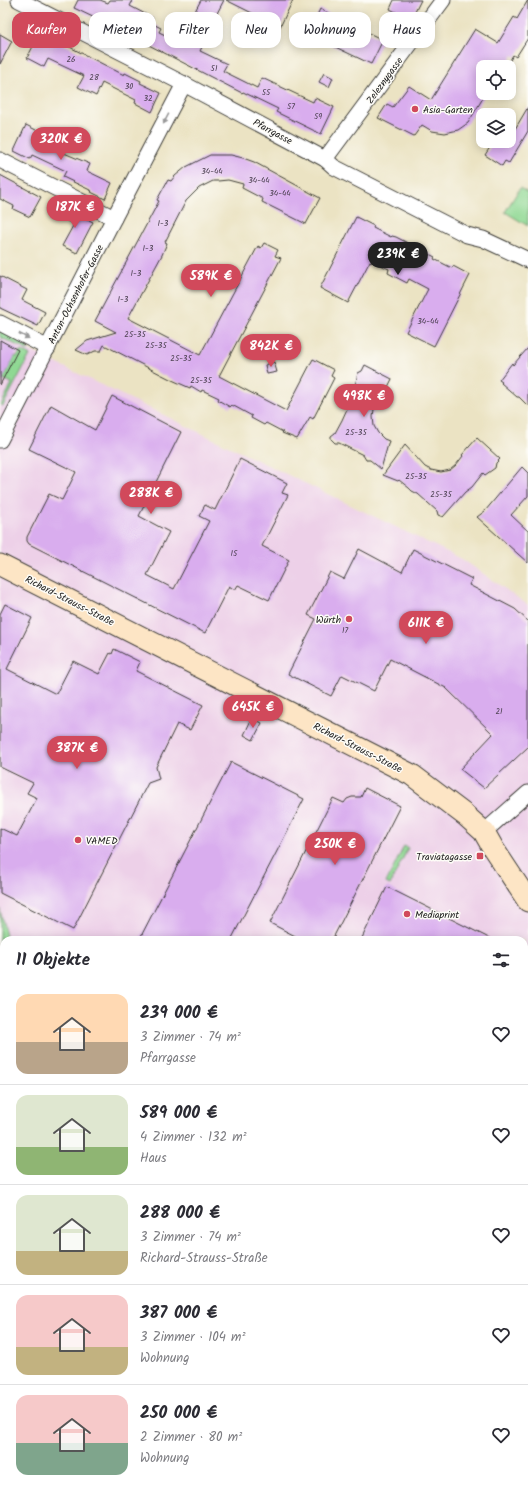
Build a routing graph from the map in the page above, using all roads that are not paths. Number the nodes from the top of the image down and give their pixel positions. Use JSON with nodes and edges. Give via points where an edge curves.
{"nodes":[{"id":1,"x":19,"y":0,"type":"edge"},
{"id":2,"x":443,"y":0,"type":"edge"},
{"id":3,"x":35,"y":4,"type":"edge"},
{"id":4,"x":184,"y":84,"type":"junction"},
{"id":5,"x":325,"y":159,"type":"junction"},
{"id":6,"x":0,"y":160,"type":"edge"},
{"id":7,"x":114,"y":218,"type":"junction"},
{"id":8,"x":528,"y":260,"type":"edge"},
{"id":9,"x":0,"y":323,"type":"edge"},
{"id":10,"x":48,"y":348,"type":"junction"},
{"id":11,"x":0,"y":440,"type":"edge"},
{"id":12,"x":0,"y":565,"type":"edge"},
{"id":13,"x":528,"y":792,"type":"edge"},
{"id":14,"x":484,"y":832,"type":"junction"},
{"id":15,"x":528,"y":901,"type":"edge"}],
"edges":[{"from":1,"to":3,"type":"street","name":"Pfarrgasse"},
{"from":2,"to":5,"type":"street","name":"Zeleznygasse"},
{"from":3,"to":4,"type":"street","name":"Pfarrgasse"},
{"from":4,"to":5,"type":"street","name":"Pfarrgasse"},
{"from":4,"to":7,"type":"street","name":"Anton-Ochsenhofer-Gasse","one_way":true},
{"from":5,"to":8,"type":"street","name":"Pfarrgasse","via":[[334,167],[466,235],[483,239]]},
{"from":6,"to":7,"type":"street"},
{"from":7,"to":10,"type":"street","name":"Anton-Ochsenhofer-Gasse"},
{"from":9,"to":10,"type":"street","one_way":true},
{"from":10,"to":11,"type":"street","name":"Anton-Ochsenhofer-Gasse"},
{"from":12,"to":14,"type":"main road","name":"Richard-Strauss-Straße","via":[[412,774]]},
{"from":13,"to":14,"type":"street"},
{"from":14,"to":15,"type":"main road","name":"Richard-Strauss-Straße"}]}
